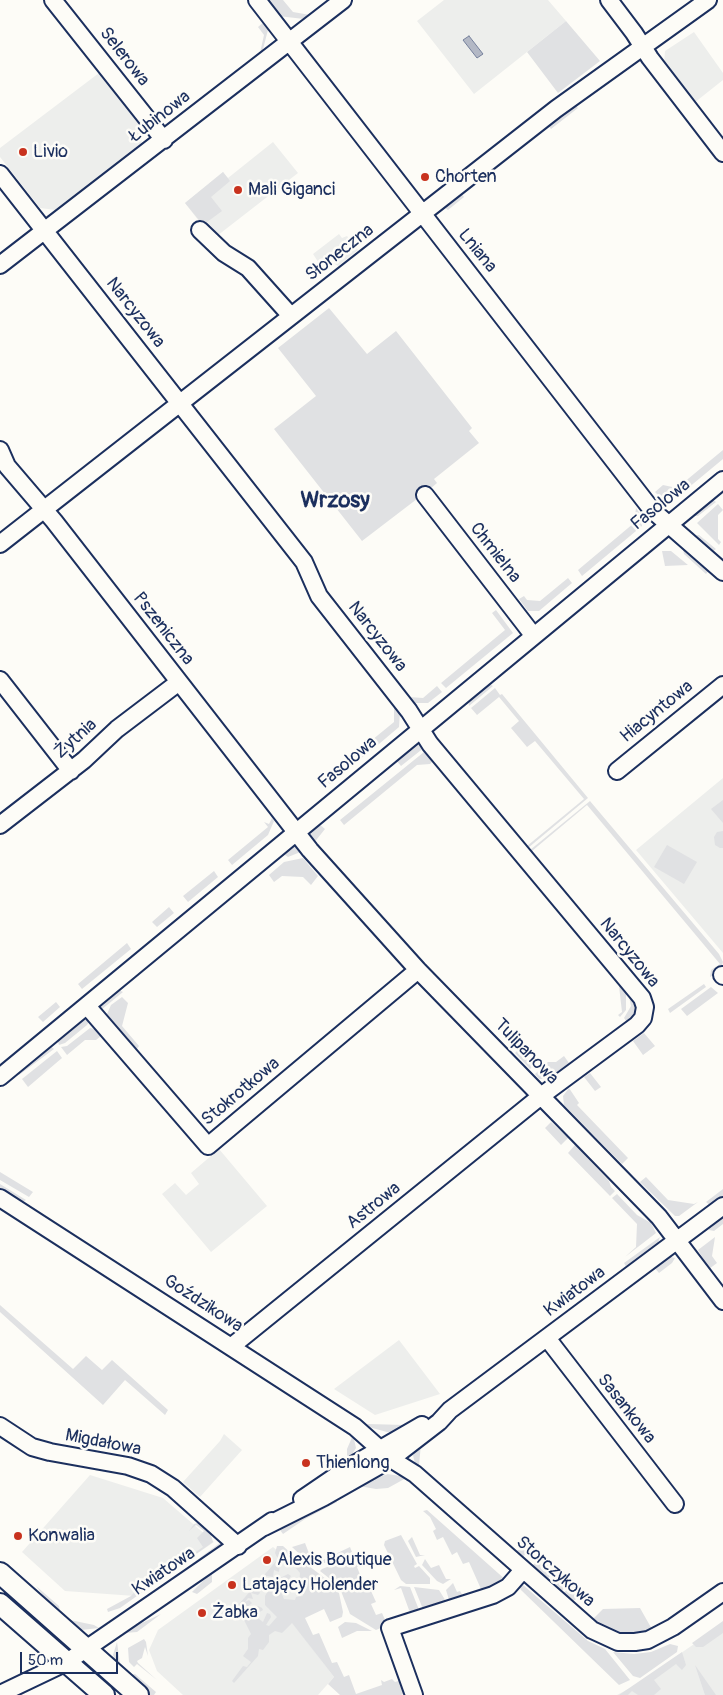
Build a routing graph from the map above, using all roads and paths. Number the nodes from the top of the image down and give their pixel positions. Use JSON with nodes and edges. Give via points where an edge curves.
{"nodes":[{"id":1,"x":53,"y":0,"type":"edge"},
{"id":2,"x":257,"y":0,"type":"edge"},
{"id":3,"x":343,"y":0,"type":"edge"},
{"id":4,"x":609,"y":0,"type":"edge"},
{"id":5,"x":708,"y":0,"type":"edge"},
{"id":6,"x":289,"y":42,"type":"junction"},
{"id":7,"x":642,"y":45,"type":"junction"},
{"id":8,"x":164,"y":140,"type":"junction"},
{"id":9,"x":720,"y":144,"type":"edge"},
{"id":10,"x":0,"y":174,"type":"edge"},
{"id":11,"x":422,"y":215,"type":"junction"},
{"id":12,"x":200,"y":230,"type":"dead end"},
{"id":13,"x":45,"y":231,"type":"junction"},
{"id":14,"x":0,"y":265,"type":"edge"},
{"id":15,"x":291,"y":316,"type":"junction"},
{"id":16,"x":180,"y":403,"type":"junction"},
{"id":17,"x":0,"y":450,"type":"edge"},
{"id":18,"x":723,"y":480,"type":"edge"},
{"id":19,"x":425,"y":495,"type":"dead end"},
{"id":20,"x":44,"y":510,"type":"junction"},
{"id":21,"x":668,"y":525,"type":"junction"},
{"id":22,"x":0,"y":544,"type":"edge"},
{"id":23,"x":723,"y":572,"type":"edge"},
{"id":24,"x":533,"y":635,"type":"junction"},
{"id":25,"x":0,"y":680,"type":"edge"},
{"id":26,"x":179,"y":682,"type":"junction"},
{"id":27,"x":723,"y":685,"type":"edge"},
{"id":28,"x":420,"y":729,"type":"junction"},
{"id":29,"x":71,"y":771,"type":"junction"},
{"id":30,"x":617,"y":771,"type":"dead end"},
{"id":31,"x":0,"y":825,"type":"edge"},
{"id":32,"x":296,"y":832,"type":"junction"},
{"id":33,"x":418,"y":970,"type":"junction"},
{"id":34,"x":87,"y":1006,"type":"junction"},
{"id":35,"x":0,"y":1077,"type":"edge"},
{"id":36,"x":541,"y":1096,"type":"junction"},
{"id":37,"x":0,"y":1198,"type":"edge"},
{"id":38,"x":723,"y":1206,"type":"edge"},
{"id":39,"x":677,"y":1241,"type":"junction"},
{"id":40,"x":723,"y":1302,"type":"edge"},
{"id":41,"x":547,"y":1338,"type":"junction"},
{"id":42,"x":232,"y":1346,"type":"junction"},
{"id":43,"x":0,"y":1426,"type":"edge"},
{"id":44,"x":385,"y":1454,"type":"junction"},
{"id":45,"x":674,"y":1504,"type":"dead end"},
{"id":46,"x":238,"y":1546,"type":"junction"},
{"id":47,"x":522,"y":1570,"type":"junction"},
{"id":48,"x":0,"y":1573,"type":"edge"},
{"id":49,"x":723,"y":1592,"type":"edge"},
{"id":50,"x":0,"y":1604,"type":"edge"},
{"id":51,"x":86,"y":1650,"type":"junction"},
{"id":52,"x":67,"y":1662,"type":"junction"},
{"id":53,"x":0,"y":1694,"type":"edge"},
{"id":54,"x":104,"y":1695,"type":"edge"},
{"id":55,"x":138,"y":1695,"type":"edge"},
{"id":56,"x":414,"y":1695,"type":"edge"}],
"edges":[{"from":1,"to":8,"type":"street","name":"Selerowa"},
{"from":2,"to":6,"type":"street","name":"Lniana"},
{"from":3,"to":6,"type":"street","name":"Łubinowa"},
{"from":4,"to":7,"type":"street"},
{"from":5,"to":7,"type":"street","name":"Słoneczna"},
{"from":6,"to":8,"type":"street","name":"Łubinowa"},
{"from":6,"to":11,"type":"street","name":"Lniana"},
{"from":7,"to":9,"type":"street"},
{"from":7,"to":11,"type":"street","name":"Słoneczna","via":[[556,108]]},
{"from":8,"to":13,"type":"street","name":"Łubinowa"},
{"from":10,"to":13,"type":"street","name":"Narcyzowa"},
{"from":11,"to":15,"type":"street","name":"Słoneczna"},
{"from":11,"to":21,"type":"street","name":"Lniana","via":[[652,510]]},
{"from":12,"to":15,"type":"street","via":[[224,253],[248,268]]},
{"from":13,"to":14,"type":"street","name":"Łubinowa"},
{"from":13,"to":16,"type":"street","name":"Narcyzowa"},
{"from":15,"to":16,"type":"street","name":"Słoneczna"},
{"from":16,"to":20,"type":"street","name":"Słoneczna"},
{"from":16,"to":28,"type":"street","name":"Narcyzowa","via":[[304,562],[319,596]]},
{"from":17,"to":20,"type":"street","name":"Pszeniczna","via":[[7,466]]},
{"from":18,"to":21,"type":"street","name":"Fasolowa"},
{"from":19,"to":24,"type":"street","name":"Chmielna"},
{"from":20,"to":22,"type":"street","name":"Słoneczna"},
{"from":20,"to":26,"type":"street","name":"Pszeniczna"},
{"from":21,"to":23,"type":"street","name":"Lniana"},
{"from":21,"to":24,"type":"street","name":"Fasolowa"},
{"from":24,"to":28,"type":"street","name":"Fasolowa"},
{"from":25,"to":29,"type":"street"},
{"from":26,"to":29,"type":"street","name":"Żytnia","via":[[118,728]]},
{"from":26,"to":32,"type":"street","name":"Pszeniczna"},
{"from":27,"to":30,"type":"street","name":"Hiacyntowa"},
{"from":28,"to":32,"type":"street","name":"Fasolowa"},
{"from":28,"to":36,"type":"street","name":"Narcyzowa","via":[[645,1004],[645,1015],[640,1023]]},
{"from":29,"to":31,"type":"street","name":"Żytnia"},
{"from":32,"to":33,"type":"street","name":"Tulipanowa"},
{"from":32,"to":34,"type":"street","name":"Fasolowa"},
{"from":33,"to":34,"type":"street","name":"Stokrotkowa","via":[[208,1146]]},
{"from":33,"to":36,"type":"street","name":"Tulipanowa"},
{"from":34,"to":35,"type":"street","name":"Fasolowa"},
{"from":36,"to":39,"type":"street","name":"Tulipanowa","via":[[659,1217]]},
{"from":36,"to":42,"type":"street","name":"Astrowa"},
{"from":37,"to":42,"type":"street","name":"Goździkowa"},
{"from":38,"to":39,"type":"street","name":"Kwiatowa"},
{"from":39,"to":40,"type":"street","name":"Tulipanowa"},
{"from":39,"to":41,"type":"street","name":"Kwiatowa"},
{"from":41,"to":44,"type":"street","name":"Kwiatowa","via":[[450,1410],[439,1422]]},
{"from":41,"to":45,"type":"street","name":"Sasankowa"},
{"from":42,"to":44,"type":"street","name":"Goździkowa","via":[[355,1427]]},
{"from":43,"to":46,"type":"street","name":"Migdałowa","via":[[32,1447],[128,1466],[151,1474],[173,1488]]},
{"from":44,"to":46,"type":"street","name":"Kwiatowa","via":[[353,1482],[264,1527]]},
{"from":44,"to":47,"type":"street","name":"Storczykowa","via":[[415,1474]]},
{"from":46,"to":51,"type":"street","name":"Kwiatowa"},
{"from":47,"to":49,"type":"street","name":"Storczykowa","via":[[592,1630],[606,1638],[627,1643],[660,1635]]},
{"from":47,"to":56,"type":"street","via":[[501,1591],[471,1594],[390,1628]]},
{"from":48,"to":51,"type":"main road"},
{"from":50,"to":52,"type":"main road"},
{"from":51,"to":52,"type":"street","name":"Kwiatowa"},
{"from":51,"to":55,"type":"main road"},
{"from":52,"to":53,"type":"street","name":"Kwiatowa"},
{"from":52,"to":54,"type":"main road"}]}
